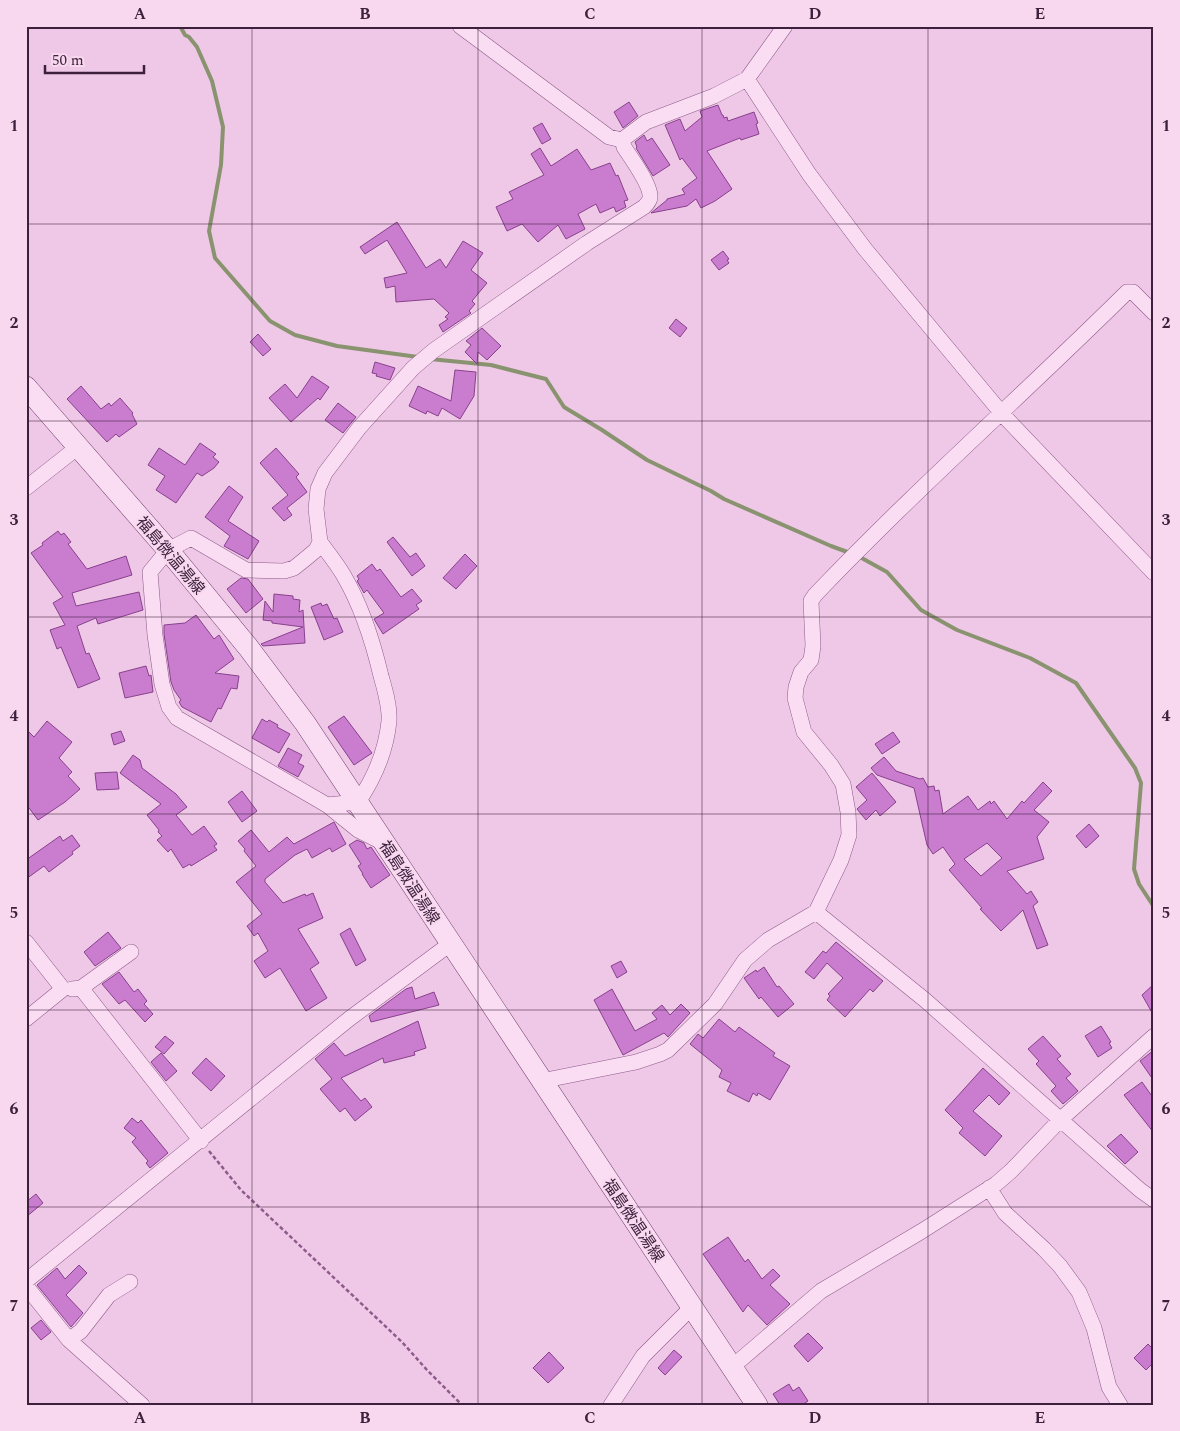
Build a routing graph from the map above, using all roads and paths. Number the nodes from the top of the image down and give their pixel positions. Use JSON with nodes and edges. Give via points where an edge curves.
{"nodes":[{"id":1,"x":460,"y":26,"type":"edge"},
{"id":2,"x":785,"y":26,"type":"edge"},
{"id":3,"x":747,"y":78,"type":"junction"},
{"id":4,"x":622,"y":140,"type":"junction"},
{"id":5,"x":1154,"y":313,"type":"edge"},
{"id":6,"x":26,"y":387,"type":"edge"},
{"id":7,"x":1001,"y":412,"type":"junction"},
{"id":8,"x":78,"y":447,"type":"junction"},
{"id":9,"x":26,"y":488,"type":"edge"},
{"id":10,"x":320,"y":542,"type":"junction"},
{"id":11,"x":168,"y":550,"type":"junction"},
{"id":12,"x":1154,"y":573,"type":"edge"},
{"id":13,"x":358,"y":802,"type":"junction"},
{"id":14,"x":327,"y":805,"type":"junction"},
{"id":15,"x":385,"y":843,"type":"junction"},
{"id":16,"x":816,"y":912,"type":"junction"},
{"id":17,"x":26,"y":942,"type":"edge"},
{"id":18,"x":450,"y":944,"type":"junction"},
{"id":19,"x":131,"y":952,"type":"dead end"},
{"id":20,"x":81,"y":988,"type":"junction"},
{"id":21,"x":63,"y":989,"type":"junction"},
{"id":22,"x":26,"y":1019,"type":"edge"},
{"id":23,"x":1154,"y":1036,"type":"edge"},
{"id":24,"x":541,"y":1081,"type":"junction"},
{"id":25,"x":1061,"y":1119,"type":"junction"},
{"id":26,"x":200,"y":1141,"type":"junction"},
{"id":27,"x":989,"y":1188,"type":"junction"},
{"id":28,"x":1154,"y":1200,"type":"edge"},
{"id":29,"x":26,"y":1281,"type":"edge"},
{"id":30,"x":130,"y":1282,"type":"dead end"},
{"id":31,"x":26,"y":1286,"type":"edge"},
{"id":32,"x":692,"y":1307,"type":"junction"},
{"id":33,"x":69,"y":1340,"type":"junction"},
{"id":34,"x":732,"y":1367,"type":"junction"},
{"id":35,"x":142,"y":1405,"type":"edge"},
{"id":36,"x":462,"y":1405,"type":"edge"},
{"id":37,"x":611,"y":1405,"type":"edge"},
{"id":38,"x":757,"y":1405,"type":"edge"},
{"id":39,"x":1120,"y":1405,"type":"edge"}],
"edges":[{"from":1,"to":4,"type":"street","via":[[609,137]]},
{"from":2,"to":3,"type":"street"},
{"from":3,"to":4,"type":"street","via":[[714,96],[646,122]]},
{"from":3,"to":7,"type":"street","via":[[809,174],[865,249]]},
{"from":4,"to":10,"type":"street","via":[[648,187],[649,201],[441,345],[413,368],[359,428],[325,473],[318,489],[316,509]]},
{"from":5,"to":7,"type":"street","via":[[1133,292],[1127,292]]},
{"from":6,"to":8,"type":"main road","name":"福島微温湯線"},
{"from":7,"to":12,"type":"street"},
{"from":7,"to":16,"type":"street","via":[[901,506],[811,601],[811,660],[801,672],[795,698],[804,732],[843,784],[849,828],[841,860]]},
{"from":8,"to":9,"type":"street"},
{"from":8,"to":11,"type":"main road","name":"福島微温湯線"},
{"from":10,"to":11,"type":"street","via":[[316,550],[284,572],[246,570],[191,538]]},
{"from":10,"to":13,"type":"street","via":[[344,577],[361,612],[386,693],[389,719],[386,742],[371,782]]},
{"from":11,"to":13,"type":"main road","name":"福島微温湯線","via":[[254,655]]},
{"from":11,"to":14,"type":"street","via":[[150,572],[155,635],[169,707],[177,718]]},
{"from":13,"to":14,"type":"street"},
{"from":13,"to":15,"type":"main road","name":"福島微温湯線"},
{"from":14,"to":15,"type":"street","via":[[358,830]]},
{"from":15,"to":18,"type":"main road","name":"福島微温湯線"},
{"from":16,"to":24,"type":"street","via":[[768,940],[744,960],[715,1004],[668,1050],[636,1062]]},
{"from":16,"to":25,"type":"street","via":[[925,1000]]},
{"from":17,"to":21,"type":"street"},
{"from":18,"to":24,"type":"main road","name":"福島微温湯線"},
{"from":18,"to":26,"type":"street","via":[[349,1019]]},
{"from":19,"to":20,"type":"street"},
{"from":20,"to":21,"type":"street"},
{"from":20,"to":26,"type":"street"},
{"from":21,"to":22,"type":"street"},
{"from":23,"to":25,"type":"street"},
{"from":24,"to":32,"type":"main road","name":"福島微温湯線"},
{"from":25,"to":27,"type":"street","via":[[1011,1171]]},
{"from":25,"to":28,"type":"street"},
{"from":26,"to":29,"type":"street"},
{"from":26,"to":36,"type":"path","via":[[241,1190],[402,1342]]},
{"from":27,"to":34,"type":"street","via":[[816,1294]]},
{"from":27,"to":39,"type":"street","via":[[1005,1213],[1060,1266],[1079,1292],[1094,1328],[1110,1387]]},
{"from":30,"to":33,"type":"street","via":[[109,1295],[81,1331]]},
{"from":31,"to":33,"type":"street"},
{"from":32,"to":34,"type":"main road","name":"福島微温湯線"},
{"from":32,"to":37,"type":"street","via":[[643,1356]]},
{"from":33,"to":35,"type":"street"},
{"from":34,"to":38,"type":"main road","name":"福島微温湯線"}]}
